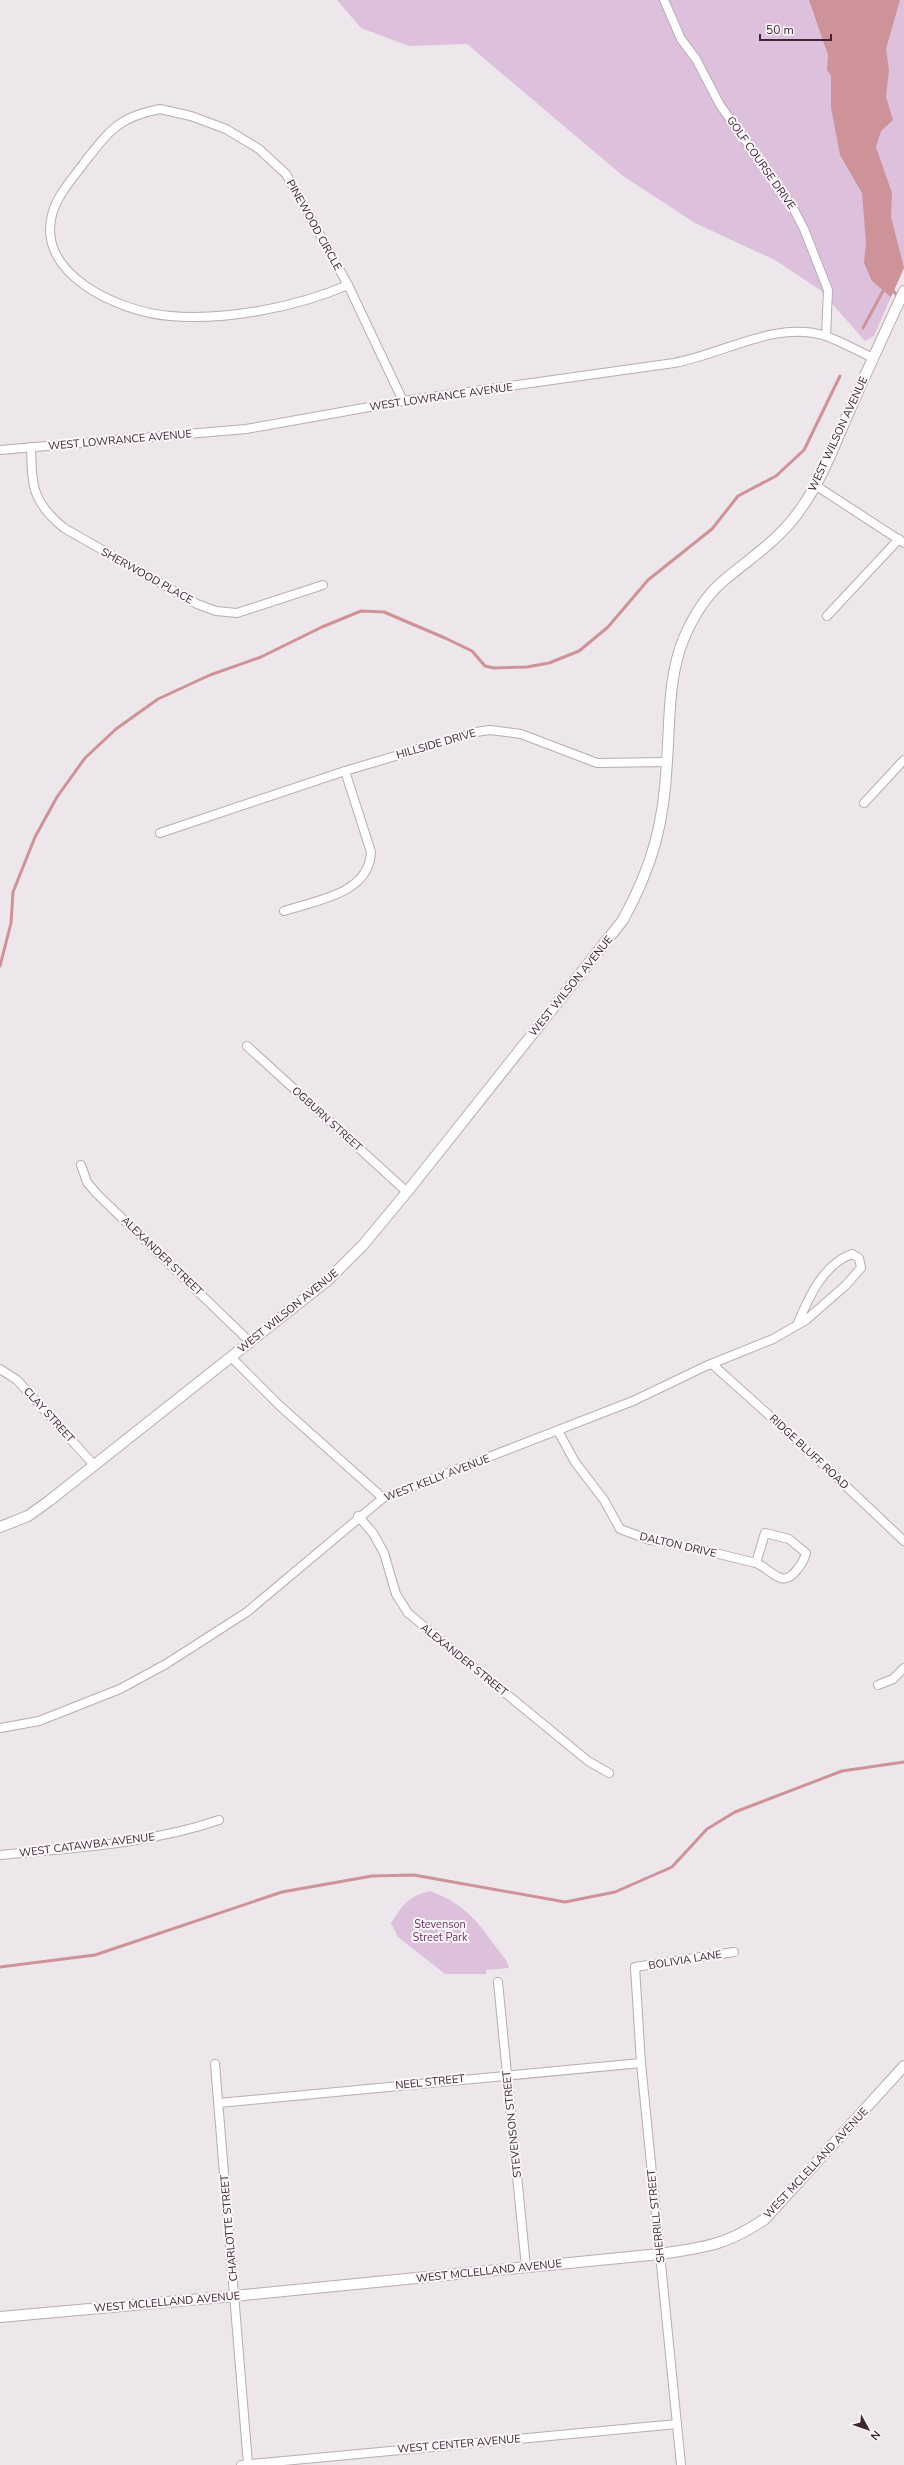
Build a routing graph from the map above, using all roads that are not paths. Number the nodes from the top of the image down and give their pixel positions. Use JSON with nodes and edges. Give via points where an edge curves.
{"nodes":[{"id":1,"x":664,"y":0,"type":"edge"},
{"id":2,"x":348,"y":285,"type":"junction"},
{"id":3,"x":904,"y":291,"type":"edge"},
{"id":4,"x":826,"y":336,"type":"junction"},
{"id":5,"x":873,"y":358,"type":"junction"},
{"id":6,"x":403,"y":401,"type":"junction"},
{"id":7,"x":31,"y":447,"type":"junction"},
{"id":8,"x":0,"y":450,"type":"edge"},
{"id":9,"x":815,"y":485,"type":"junction"},
{"id":10,"x":901,"y":541,"type":"edge"},
{"id":11,"x":323,"y":585,"type":"dead end"},
{"id":12,"x":827,"y":616,"type":"dead end"},
{"id":13,"x":904,"y":760,"type":"edge"},
{"id":14,"x":667,"y":762,"type":"junction"},
{"id":15,"x":344,"y":771,"type":"junction"},
{"id":16,"x":864,"y":803,"type":"dead end"},
{"id":17,"x":160,"y":833,"type":"dead end"},
{"id":18,"x":284,"y":911,"type":"dead end"},
{"id":19,"x":247,"y":1046,"type":"dead end"},
{"id":20,"x":81,"y":1165,"type":"dead end"},
{"id":21,"x":407,"y":1192,"type":"junction"},
{"id":22,"x":797,"y":1325,"type":"junction"},
{"id":23,"x":250,"y":1342,"type":"junction"},
{"id":24,"x":231,"y":1358,"type":"junction"},
{"id":25,"x":712,"y":1364,"type":"junction"},
{"id":26,"x":0,"y":1370,"type":"edge"},
{"id":27,"x":558,"y":1431,"type":"junction"},
{"id":28,"x":94,"y":1465,"type":"junction"},
{"id":29,"x":383,"y":1498,"type":"junction"},
{"id":30,"x":358,"y":1516,"type":"junction"},
{"id":31,"x":0,"y":1527,"type":"edge"},
{"id":32,"x":904,"y":1541,"type":"edge"},
{"id":33,"x":756,"y":1564,"type":"junction"},
{"id":34,"x":904,"y":1668,"type":"edge"},
{"id":35,"x":878,"y":1684,"type":"dead end"},
{"id":36,"x":0,"y":1728,"type":"edge"},
{"id":37,"x":609,"y":1773,"type":"dead end"},
{"id":38,"x":219,"y":1820,"type":"dead end"},
{"id":39,"x":0,"y":1855,"type":"edge"},
{"id":40,"x":734,"y":1952,"type":"dead end"},
{"id":41,"x":635,"y":1967,"type":"joint"},
{"id":42,"x":498,"y":1982,"type":"dead end"},
{"id":43,"x":641,"y":2063,"type":"junction"},
{"id":44,"x":215,"y":2064,"type":"dead end"},
{"id":45,"x":904,"y":2066,"type":"edge"},
{"id":46,"x":507,"y":2074,"type":"junction"},
{"id":47,"x":219,"y":2103,"type":"junction"},
{"id":48,"x":660,"y":2254,"type":"junction"},
{"id":49,"x":526,"y":2267,"type":"junction"},
{"id":50,"x":234,"y":2296,"type":"junction"},
{"id":51,"x":0,"y":2317,"type":"edge"},
{"id":52,"x":677,"y":2424,"type":"junction"},
{"id":53,"x":245,"y":2465,"type":"edge"},
{"id":54,"x":681,"y":2465,"type":"edge"}],
"edges":[{"from":1,"to":4,"type":"street","name":"GOLF COURSE DRIVE","via":[[681,39],[699,65],[720,105],[791,203],[804,229],[828,290]]},
{"from":2,"to":2,"type":"street","name":"PINEWOOD CIRCLE","via":[[286,174],[258,149],[226,129],[191,116],[160,109],[138,113],[118,124],[102,140],[62,192],[53,212],[51,234],[57,255],[70,273],[112,302],[136,311],[170,316],[205,317],[277,308],[315,298]]},
{"from":2,"to":6,"type":"street","name":"PINEWOOD CIRCLE"},
{"from":3,"to":5,"type":"street","name":"WEST WILSON AVENUE"},
{"from":4,"to":5,"type":"street","name":"WEST LOWRANCE AVENUE"},
{"from":4,"to":6,"type":"street","name":"WEST LOWRANCE AVENUE","via":[[794,331],[772,334],[674,364]]},
{"from":5,"to":9,"type":"street","name":"WEST WILSON AVENUE"},
{"from":6,"to":7,"type":"street","name":"WEST LOWRANCE AVENUE","via":[[246,429]]},
{"from":7,"to":8,"type":"street","name":"WEST LOWRANCE AVENUE"},
{"from":7,"to":11,"type":"street","name":"SHERWOOD PLACE","via":[[36,496],[47,515],[64,528],[197,604],[216,611],[237,613]]},
{"from":9,"to":10,"type":"street"},
{"from":9,"to":14,"type":"street","name":"WEST WILSON AVENUE","via":[[802,508],[785,528],[721,582],[695,616],[676,660]]},
{"from":10,"to":12,"type":"street"},
{"from":13,"to":16,"type":"street"},
{"from":14,"to":15,"type":"street","name":"HILLSIDE DRIVE","via":[[596,763],[521,734],[490,730],[458,736]]},
{"from":14,"to":21,"type":"street","name":"WEST WILSON AVENUE","via":[[662,820],[656,846],[637,895],[623,920]]},
{"from":15,"to":17,"type":"street","name":"HILLSIDE DRIVE"},
{"from":15,"to":18,"type":"street","via":[[370,852],[370,863],[365,874],[349,889]]},
{"from":19,"to":21,"type":"street","name":"OGBURN STREET"},
{"from":20,"to":23,"type":"street","name":"ALEXANDER STREET","via":[[87,1182],[96,1192]]},
{"from":21,"to":23,"type":"street","name":"WEST WILSON AVENUE","via":[[363,1245],[328,1280]]},
{"from":22,"to":22,"type":"street","name":"WEST KELLY AVENUE","via":[[853,1278],[860,1268],[859,1258],[852,1254],[846,1256],[830,1268],[814,1290]]},
{"from":22,"to":25,"type":"street","name":"WEST KELLY AVENUE","via":[[773,1339]]},
{"from":23,"to":24,"type":"street","name":"WEST WILSON AVENUE"},
{"from":24,"to":28,"type":"street","name":"WEST WILSON AVENUE"},
{"from":24,"to":29,"type":"street","via":[[280,1406]]},
{"from":25,"to":27,"type":"street","name":"WEST KELLY AVENUE","via":[[633,1401]]},
{"from":25,"to":32,"type":"street","name":"RIDGE BLUFF ROAD","via":[[810,1451]]},
{"from":26,"to":28,"type":"street","name":"CLAY STREET","via":[[17,1380]]},
{"from":27,"to":29,"type":"street","name":"WEST KELLY AVENUE"},
{"from":27,"to":33,"type":"street","name":"DALTON DRIVE","via":[[575,1462],[604,1500],[620,1529],[650,1540],[674,1543]]},
{"from":28,"to":31,"type":"street","name":"WEST WILSON AVENUE","via":[[28,1516]]},
{"from":29,"to":30,"type":"street","name":"WEST KELLY AVENUE"},
{"from":30,"to":36,"type":"street","name":"WEST KELLY AVENUE","via":[[247,1612],[166,1664],[120,1689],[56,1715]]},
{"from":30,"to":37,"type":"street","name":"ALEXANDER STREET","via":[[373,1533],[384,1553],[396,1594],[408,1612],[588,1761]]},
{"from":33,"to":33,"type":"street","name":"DALTON DRIVE","via":[[765,1532],[789,1539],[806,1553],[792,1575],[786,1579]]},
{"from":34,"to":35,"type":"street","via":[[894,1679]]},
{"from":38,"to":39,"type":"street","name":"WEST CATAWBA AVENUE","via":[[196,1828],[122,1842]]},
{"from":40,"to":41,"type":"street","name":"BOLIVIA LANE"},
{"from":41,"to":43,"type":"street","name":"SHERRILL STREET"},
{"from":42,"to":46,"type":"street","name":"STEVENSON STREET"},
{"from":43,"to":46,"type":"street","name":"NEEL STREET"},
{"from":43,"to":48,"type":"street","name":"SHERRILL STREET"},
{"from":44,"to":47,"type":"street","name":"CHARLOTTE STREET"},
{"from":45,"to":48,"type":"street","name":"WEST MCLELLAND AVENUE","via":[[765,2219],[742,2235],[716,2245]]},
{"from":46,"to":47,"type":"street","name":"NEEL STREET"},
{"from":46,"to":49,"type":"street","name":"STEVENSON STREET"},
{"from":47,"to":50,"type":"street","name":"CHARLOTTE STREET"},
{"from":48,"to":49,"type":"street","name":"WEST MCLELLAND AVENUE"},
{"from":48,"to":52,"type":"street","name":"SHERRILL STREET"},
{"from":49,"to":50,"type":"street","name":"WEST MCLELLAND AVENUE"},
{"from":50,"to":51,"type":"street","name":"WEST MCLELLAND AVENUE"},
{"from":50,"to":53,"type":"street","name":"CHARLOTTE STREET"},
{"from":52,"to":53,"type":"street","name":"WEST CENTER AVENUE"},
{"from":52,"to":54,"type":"street","name":"SHERRILL STREET"}]}
